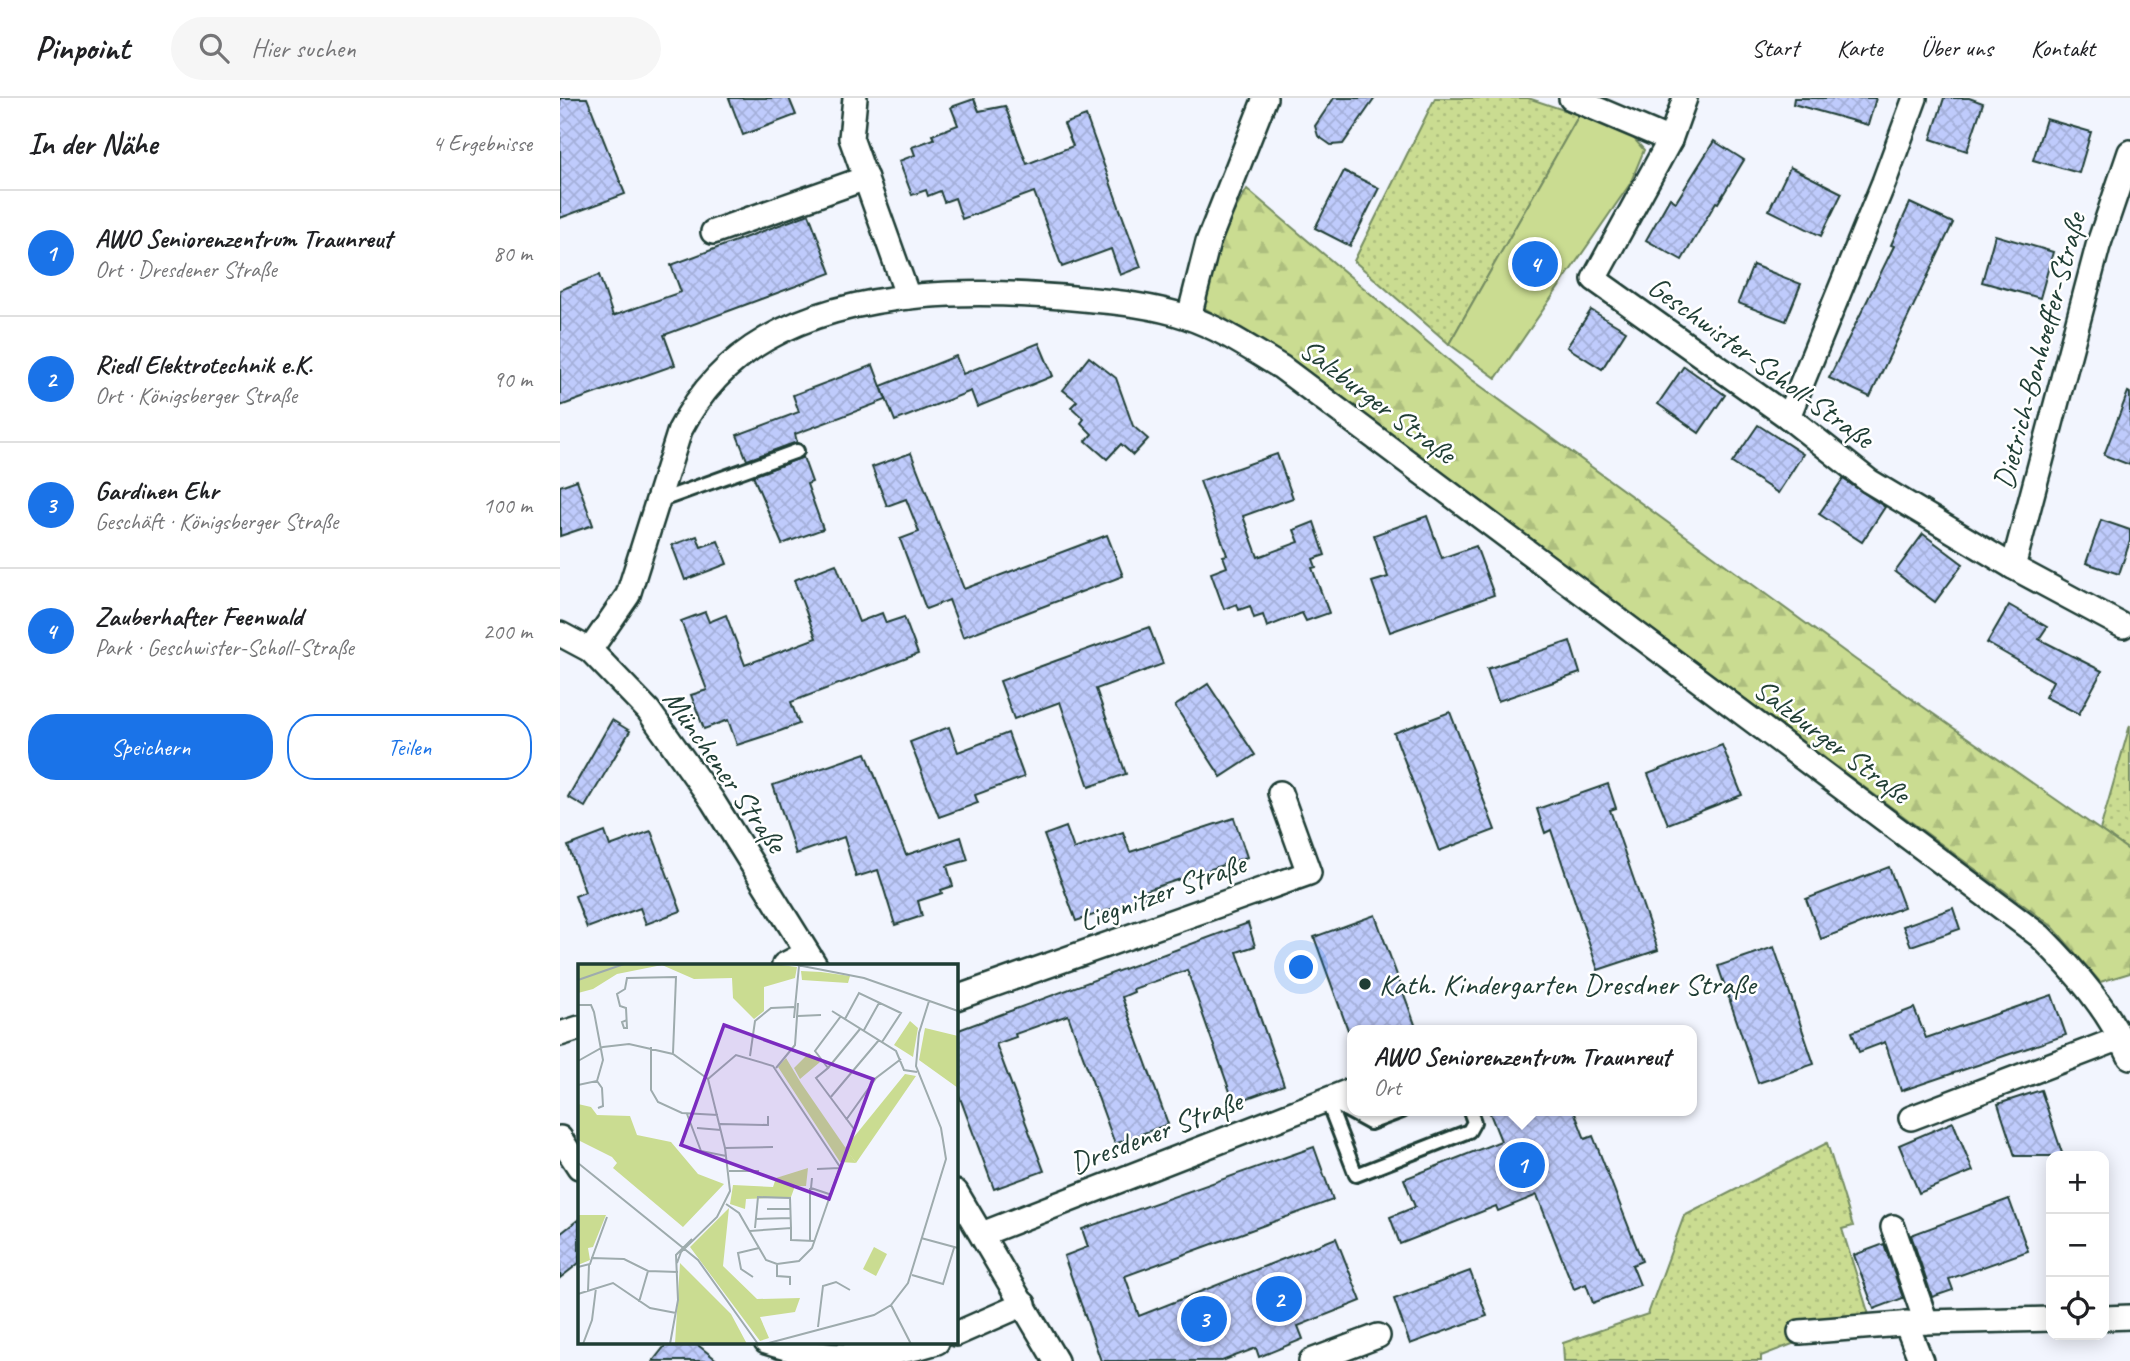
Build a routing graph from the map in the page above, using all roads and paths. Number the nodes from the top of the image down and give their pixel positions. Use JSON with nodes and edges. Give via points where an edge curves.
{"nodes":[{"id":1,"x":855,"y":98,"type":"edge"},
{"id":2,"x":1265,"y":98,"type":"edge"},
{"id":3,"x":1571,"y":98,"type":"edge"},
{"id":4,"x":1685,"y":98,"type":"edge"},
{"id":5,"x":1915,"y":98,"type":"edge"},
{"id":6,"x":1670,"y":140,"type":"junction"},
{"id":7,"x":2130,"y":152,"type":"edge"},
{"id":8,"x":866,"y":178,"type":"junction"},
{"id":9,"x":713,"y":232,"type":"dead end"},
{"id":10,"x":908,"y":297,"type":"junction"},
{"id":11,"x":1189,"y":317,"type":"junction"},
{"id":12,"x":1788,"y":417,"type":"junction"},
{"id":13,"x":797,"y":451,"type":"dead end"},
{"id":14,"x":658,"y":498,"type":"junction"},
{"id":15,"x":2012,"y":567,"type":"junction"},
{"id":16,"x":2123,"y":626,"type":"dead end"},
{"id":17,"x":560,"y":634,"type":"edge"},
{"id":18,"x":590,"y":650,"type":"junction"},
{"id":19,"x":1280,"y":793,"type":"dead end"},
{"id":20,"x":811,"y":959,"type":"edge"},
{"id":21,"x":788,"y":964,"type":"edge"},
{"id":22,"x":957,"y":998,"type":"edge"},
{"id":23,"x":578,"y":1028,"type":"edge"},
{"id":24,"x":560,"y":1034,"type":"edge"},
{"id":25,"x":2124,"y":1036,"type":"edge"},
{"id":26,"x":1347,"y":1092,"type":"edge"},
{"id":27,"x":1327,"y":1100,"type":"junction"},
{"id":28,"x":1347,"y":1111,"type":"edge"},
{"id":29,"x":1357,"y":1116,"type":"edge"},
{"id":30,"x":1389,"y":1116,"type":"edge"},
{"id":31,"x":1472,"y":1116,"type":"edge"},
{"id":32,"x":1911,"y":1118,"type":"dead end"},
{"id":33,"x":560,"y":1138,"type":"edge"},
{"id":34,"x":578,"y":1165,"type":"edge"},
{"id":35,"x":957,"y":1194,"type":"edge"},
{"id":36,"x":1893,"y":1227,"type":"dead end"},
{"id":37,"x":982,"y":1234,"type":"junction"},
{"id":38,"x":1024,"y":1304,"type":"junction"},
{"id":39,"x":2130,"y":1317,"type":"edge"},
{"id":40,"x":2109,"y":1318,"type":"edge"},
{"id":41,"x":2046,"y":1319,"type":"edge"},
{"id":42,"x":1917,"y":1323,"type":"junction"},
{"id":43,"x":1800,"y":1332,"type":"dead end"},
{"id":44,"x":957,"y":1334,"type":"edge"},
{"id":45,"x":1378,"y":1336,"type":"dead end"},
{"id":46,"x":773,"y":1344,"type":"edge"},
{"id":47,"x":928,"y":1344,"type":"edge"},
{"id":48,"x":1056,"y":1361,"type":"edge"},
{"id":49,"x":1311,"y":1361,"type":"edge"},
{"id":50,"x":1920,"y":1361,"type":"edge"}],
"edges":[{"from":1,"to":8,"type":"street","via":[[851,138]]},
{"from":2,"to":11,"type":"street","via":[[1208,242]]},
{"from":3,"to":6,"type":"street"},
{"from":4,"to":6,"type":"street"},
{"from":5,"to":12,"type":"street"},
{"from":6,"to":12,"type":"street","name":"Geschwister-Scholl-Straße","via":[[1594,279]]},
{"from":7,"to":15,"type":"street","name":"Dietrich-Bonhoeffer-Straße","via":[[2098,246]]},
{"from":8,"to":9,"type":"street"},
{"from":8,"to":10,"type":"street"},
{"from":10,"to":11,"type":"street","name":"Salzburger Straße","via":[[1036,294],[1156,308]]},
{"from":10,"to":14,"type":"street","name":"Salzburger Straße","via":[[805,322],[740,356],[706,386],[691,409]]},
{"from":11,"to":25,"type":"street","name":"Salzburger Straße","via":[[1281,366],[2040,936],[2079,976]]},
{"from":12,"to":15,"type":"street","name":"Geschwister-Scholl-Straße","via":[[1869,481]]},
{"from":13,"to":14,"type":"lane"},
{"from":14,"to":18,"type":"street","name":"Salzburger Straße","via":[[628,595]]},
{"from":15,"to":16,"type":"street","name":"Geschwister-Scholl-Straße"},
{"from":17,"to":18,"type":"street","name":"Münchener Straße"},
{"from":18,"to":20,"type":"street","name":"Münchener Straße","via":[[648,710],[712,800]]},
{"from":19,"to":22,"type":"street","name":"Liegnitzer Straße","via":[[1309,873]]},
{"from":20,"to":21,"type":"street"},
{"from":23,"to":24,"type":"street"},
{"from":25,"to":32,"type":"street"},
{"from":26,"to":27,"type":"street","name":"Dresdener Straße"},
{"from":27,"to":28,"type":"lane"},
{"from":27,"to":31,"type":"lane","via":[[1356,1175],[1469,1130]]},
{"from":27,"to":37,"type":"street","name":"Dresdener Straße"},
{"from":29,"to":30,"type":"lane","via":[[1370,1123]]},
{"from":33,"to":34,"type":"street"},
{"from":35,"to":37,"type":"street"},
{"from":36,"to":42,"type":"street"},
{"from":37,"to":38,"type":"street"},
{"from":38,"to":44,"type":"street"},
{"from":38,"to":48,"type":"street"},
{"from":39,"to":40,"type":"street"},
{"from":41,"to":42,"type":"street"},
{"from":42,"to":43,"type":"street"},
{"from":42,"to":50,"type":"street"},
{"from":45,"to":49,"type":"street"},
{"from":46,"to":47,"type":"street","via":[[815,1356],[873,1357]]}]}
